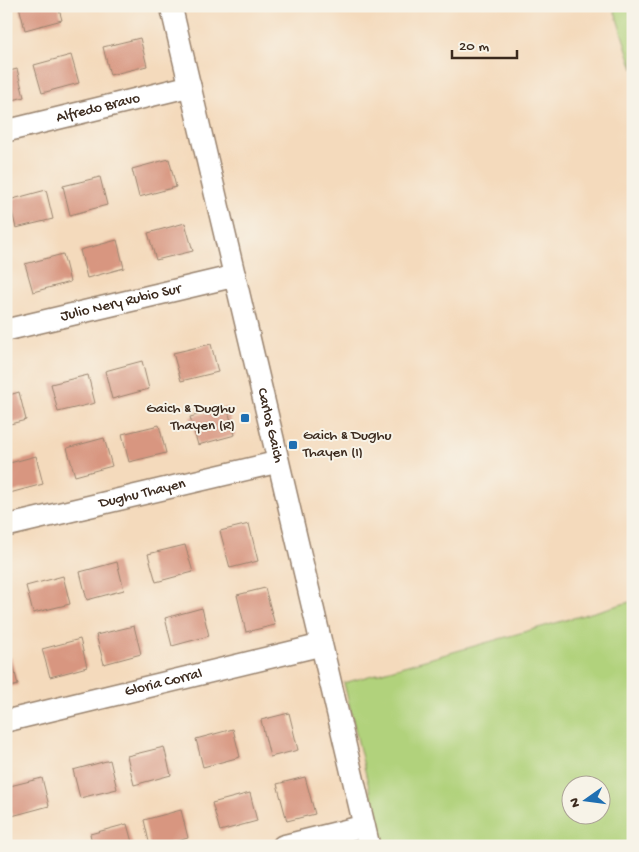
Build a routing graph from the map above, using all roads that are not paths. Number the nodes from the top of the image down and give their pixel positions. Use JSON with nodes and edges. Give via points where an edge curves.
{"nodes":[{"id":1,"x":171,"y":6,"type":"edge"},
{"id":2,"x":190,"y":86,"type":"junction"},
{"id":3,"x":6,"y":131,"type":"edge"},
{"id":4,"x":235,"y":276,"type":"junction"},
{"id":5,"x":6,"y":330,"type":"edge"},
{"id":6,"x":278,"y":462,"type":"junction"},
{"id":7,"x":6,"y":526,"type":"edge"},
{"id":8,"x":322,"y":645,"type":"junction"},
{"id":9,"x":6,"y":721,"type":"edge"},
{"id":10,"x":366,"y":836,"type":"edge"},
{"id":11,"x":283,"y":846,"type":"edge"}],
"edges":[{"from":1,"to":2,"type":"street","name":"Carlos Gaich"},
{"from":2,"to":3,"type":"street","name":"Alfredo Bravo"},
{"from":2,"to":4,"type":"street","name":"Carlos Gaich"},
{"from":4,"to":5,"type":"street","name":"Julio Nery Rubio Sur"},
{"from":4,"to":6,"type":"street","name":"Carlos Gaich"},
{"from":6,"to":7,"type":"street","name":"Dughu Thayen"},
{"from":6,"to":8,"type":"street","name":"Carlos Gaich"},
{"from":8,"to":9,"type":"street","name":"Gloria Corral"},
{"from":8,"to":10,"type":"street","name":"Carlos Gaich"},
{"from":10,"to":11,"type":"street"}]}
